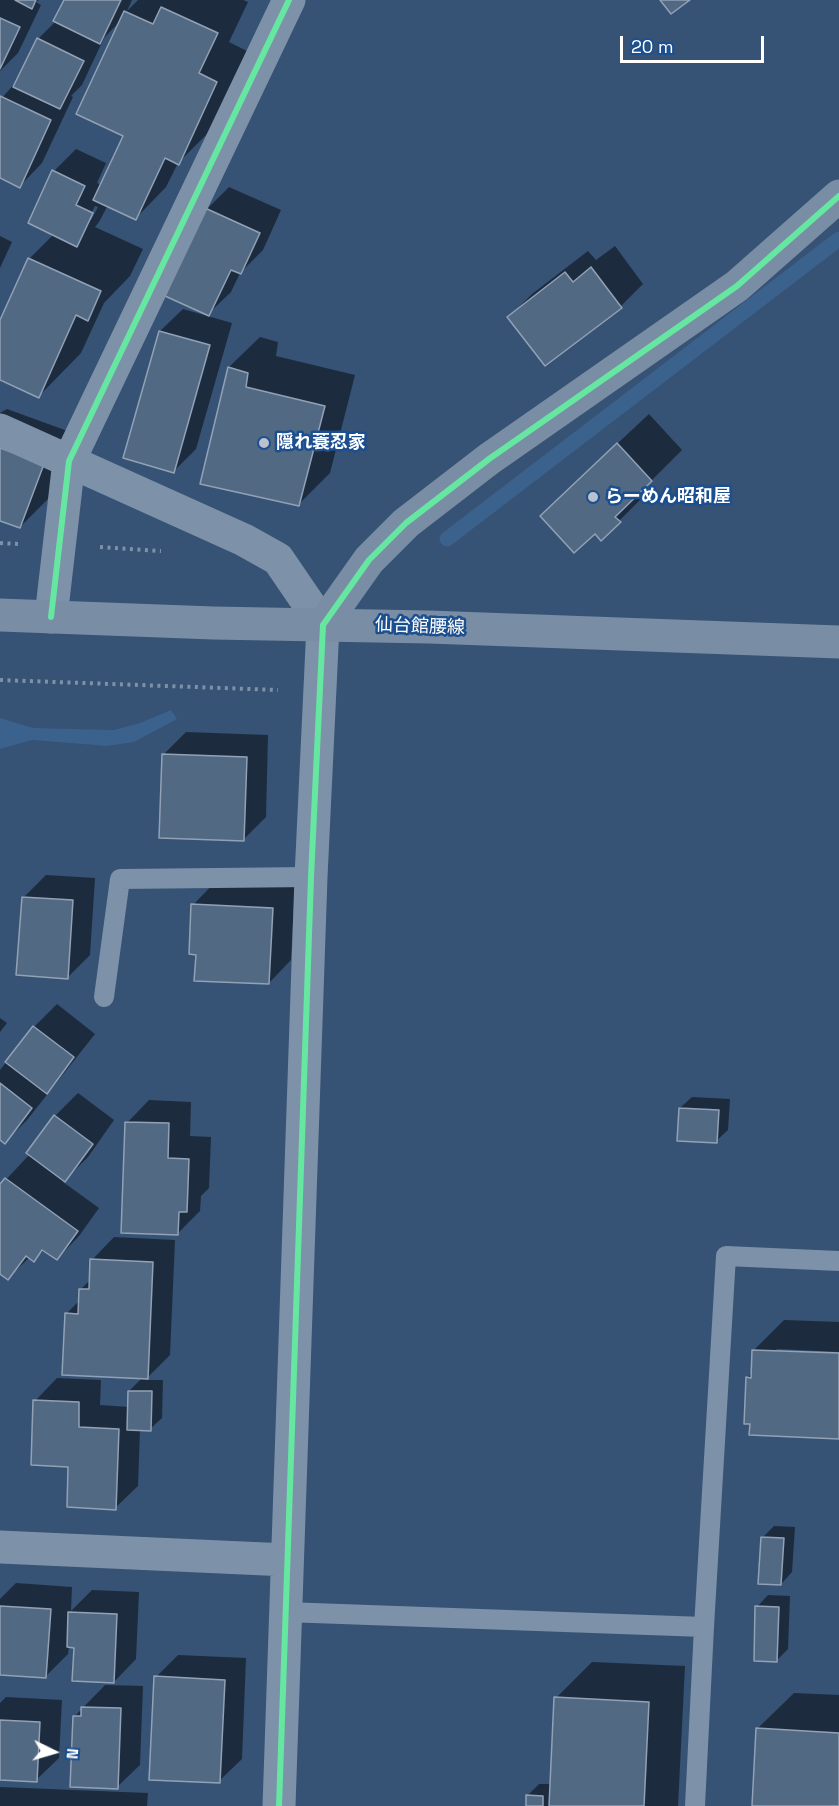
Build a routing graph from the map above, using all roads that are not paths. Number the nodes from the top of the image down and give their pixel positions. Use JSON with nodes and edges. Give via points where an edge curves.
{"nodes":[{"id":1,"x":289,"y":0,"type":"edge"},
{"id":2,"x":839,"y":196,"type":"edge"},
{"id":3,"x":0,"y":430,"type":"edge"},
{"id":4,"x":69,"y":461,"type":"junction"},
{"id":5,"x":0,"y":615,"type":"edge"},
{"id":6,"x":51,"y":617,"type":"junction"},
{"id":7,"x":323,"y":625,"type":"junction"},
{"id":8,"x":839,"y":642,"type":"edge"},
{"id":9,"x":311,"y":877,"type":"junction"},
{"id":10,"x":104,"y":997,"type":"dead end"},
{"id":11,"x":839,"y":1262,"type":"edge"},
{"id":12,"x":0,"y":1547,"type":"edge"},
{"id":13,"x":288,"y":1560,"type":"junction"},
{"id":14,"x":285,"y":1612,"type":"junction"},
{"id":15,"x":704,"y":1627,"type":"junction"},
{"id":16,"x":279,"y":1806,"type":"edge"},
{"id":17,"x":695,"y":1806,"type":"edge"}],
"edges":[{"from":1,"to":4,"type":"street"},
{"from":2,"to":7,"type":"main road","via":[[737,286],[489,459],[406,523],[369,560]]},
{"from":3,"to":4,"type":"street"},
{"from":4,"to":6,"type":"street"},
{"from":4,"to":7,"type":"street","via":[[278,559]]},
{"from":5,"to":6,"type":"main road","name":"仙台館腰線"},
{"from":6,"to":7,"type":"main road","name":"仙台館腰線"},
{"from":7,"to":8,"type":"main road","name":"仙台館腰線"},
{"from":7,"to":9,"type":"street"},
{"from":9,"to":10,"type":"lane","via":[[120,879]]},
{"from":9,"to":13,"type":"street"},
{"from":11,"to":15,"type":"lane","via":[[726,1256]]},
{"from":12,"to":13,"type":"street"},
{"from":13,"to":14,"type":"street"},
{"from":14,"to":15,"type":"lane"},
{"from":14,"to":16,"type":"street"},
{"from":15,"to":17,"type":"lane"}]}
